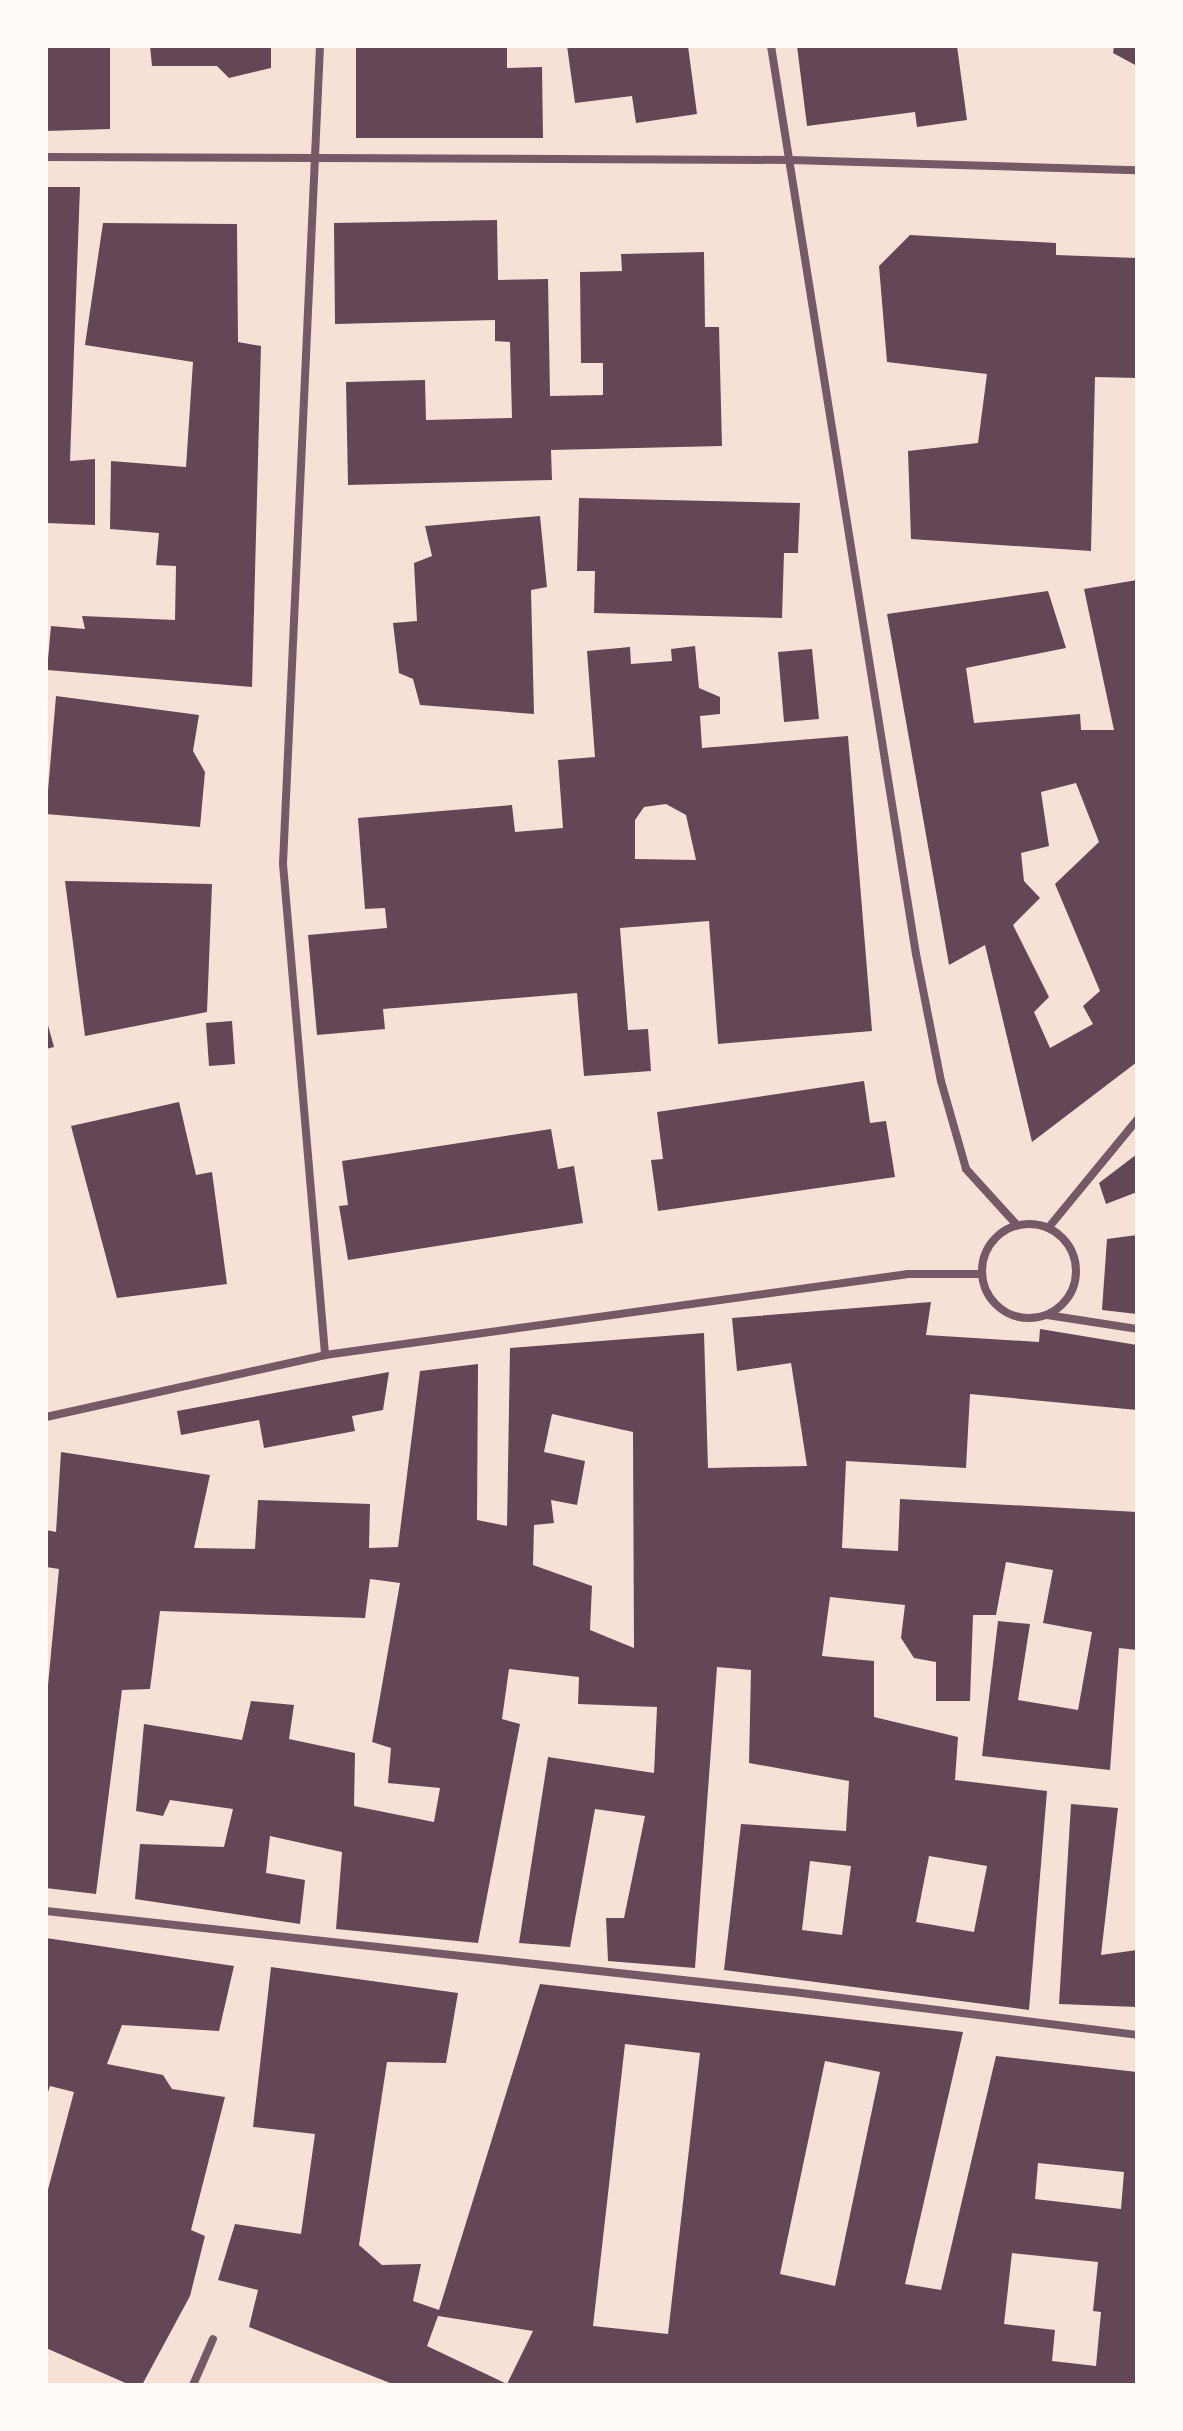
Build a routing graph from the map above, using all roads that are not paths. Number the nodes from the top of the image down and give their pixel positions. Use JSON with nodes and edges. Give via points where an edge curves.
{"nodes":[{"id":1,"x":320,"y":46,"type":"edge"},
{"id":2,"x":771,"y":46,"type":"edge"},
{"id":3,"x":46,"y":157,"type":"edge"},
{"id":4,"x":314,"y":159,"type":"junction"},
{"id":5,"x":791,"y":160,"type":"junction"},
{"id":6,"x":1137,"y":170,"type":"edge"},
{"id":7,"x":1137,"y":1120,"type":"edge"},
{"id":8,"x":1017,"y":1225,"type":"junction"},
{"id":9,"x":1049,"y":1227,"type":"junction"},
{"id":10,"x":982,"y":1274,"type":"junction"},
{"id":11,"x":1046,"y":1315,"type":"junction"},
{"id":12,"x":1137,"y":1329,"type":"edge"},
{"id":13,"x":325,"y":1355,"type":"junction"},
{"id":14,"x":46,"y":1417,"type":"edge"},
{"id":15,"x":46,"y":1911,"type":"edge"},
{"id":16,"x":1137,"y":2035,"type":"edge"},
{"id":17,"x":213,"y":2339,"type":"dead end"},
{"id":18,"x":193,"y":2385,"type":"edge"}],
"edges":[{"from":1,"to":4,"type":"street"},
{"from":2,"to":5,"type":"street"},
{"from":3,"to":4,"type":"street"},
{"from":4,"to":5,"type":"street"},
{"from":4,"to":13,"type":"street","via":[[283,864]]},
{"from":5,"to":6,"type":"street"},
{"from":5,"to":8,"type":"street","via":[[916,954],[941,1081],[966,1169]]},
{"from":7,"to":9,"type":"street"},
{"from":8,"to":9,"type":"street"},
{"from":8,"to":10,"type":"street","via":[[991,1244]]},
{"from":9,"to":11,"type":"street","via":[[1071,1250],[1076,1265],[1068,1296]]},
{"from":10,"to":11,"type":"street","via":[[985,1288],[1004,1310],[1017,1316]]},
{"from":10,"to":13,"type":"street","via":[[908,1274]]},
{"from":11,"to":12,"type":"street"},
{"from":13,"to":14,"type":"street"},
{"from":15,"to":16,"type":"street"},
{"from":17,"to":18,"type":"street"}]}
